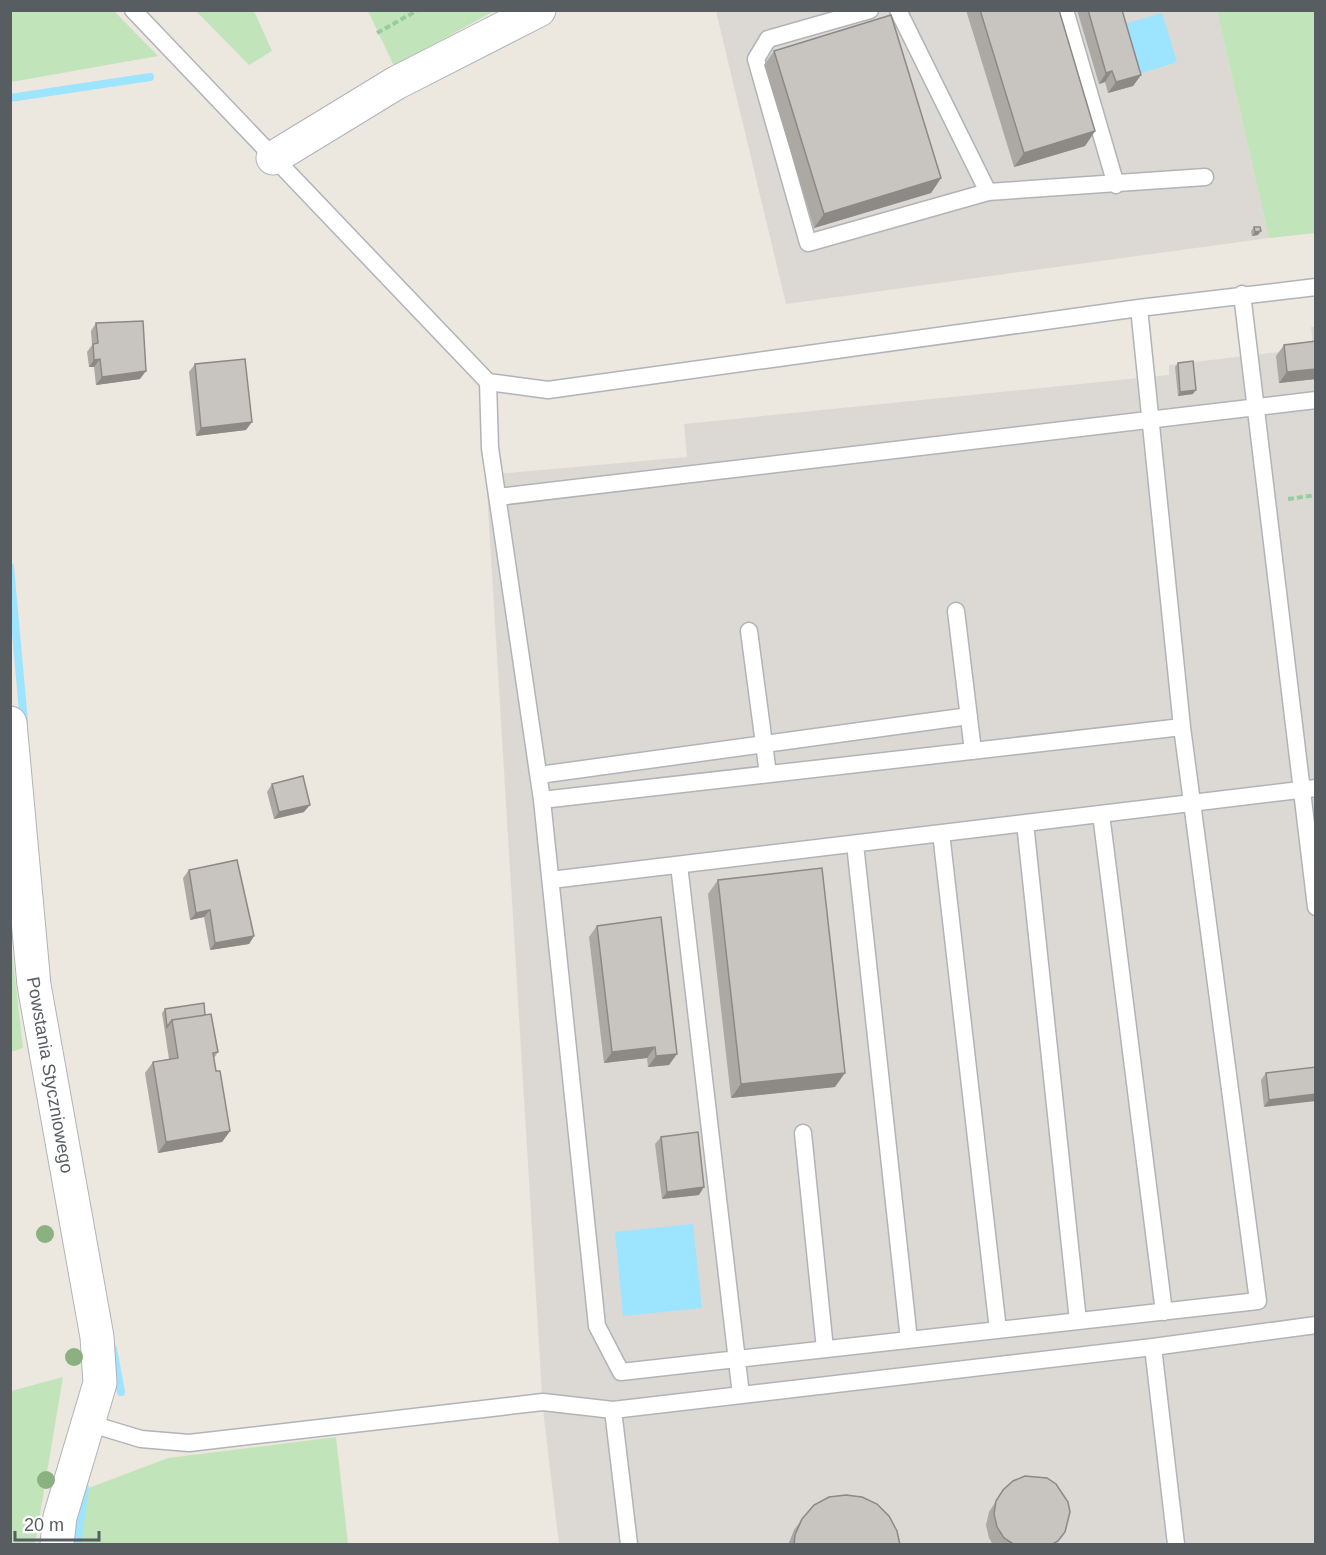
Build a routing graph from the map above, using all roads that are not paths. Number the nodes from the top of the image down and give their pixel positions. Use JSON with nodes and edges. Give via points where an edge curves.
{"nodes":[{"id":1,"x":133,"y":10,"type":"edge"},
{"id":2,"x":539,"y":10,"type":"edge"},
{"id":3,"x":870,"y":10,"type":"edge"},
{"id":4,"x":898,"y":10,"type":"edge"},
{"id":5,"x":1065,"y":10,"type":"edge"},
{"id":6,"x":273,"y":159,"type":"junction"},
{"id":7,"x":1205,"y":177,"type":"dead end"},
{"id":8,"x":1116,"y":185,"type":"junction"},
{"id":9,"x":988,"y":192,"type":"junction"},
{"id":10,"x":1316,"y":287,"type":"edge"},
{"id":11,"x":1242,"y":294,"type":"junction"},
{"id":12,"x":1139,"y":308,"type":"junction"},
{"id":13,"x":488,"y":382,"type":"junction"},
{"id":14,"x":1316,"y":400,"type":"edge"},
{"id":15,"x":1255,"y":407,"type":"junction"},
{"id":16,"x":1151,"y":419,"type":"junction"},
{"id":17,"x":498,"y":497,"type":"junction"},
{"id":18,"x":956,"y":611,"type":"dead end"},
{"id":19,"x":749,"y":631,"type":"dead end"},
{"id":20,"x":969,"y":716,"type":"junction"},
{"id":21,"x":10,"y":723,"type":"edge"},
{"id":22,"x":1182,"y":727,"type":"junction"},
{"id":23,"x":764,"y":742,"type":"junction"},
{"id":24,"x":973,"y":751,"type":"junction"},
{"id":25,"x":768,"y":774,"type":"junction"},
{"id":26,"x":539,"y":775,"type":"junction"},
{"id":27,"x":1309,"y":789,"type":"edge"},
{"id":28,"x":542,"y":800,"type":"junction"},
{"id":29,"x":1191,"y":803,"type":"junction"},
{"id":30,"x":1101,"y":814,"type":"junction"},
{"id":31,"x":1025,"y":823,"type":"junction"},
{"id":32,"x":941,"y":833,"type":"junction"},
{"id":33,"x":855,"y":843,"type":"junction"},
{"id":34,"x":679,"y":865,"type":"junction"},
{"id":35,"x":551,"y":880,"type":"junction"},
{"id":36,"x":1316,"y":907,"type":"edge"},
{"id":37,"x":803,"y":1133,"type":"dead end"},
{"id":38,"x":1164,"y":1312,"type":"junction"},
{"id":39,"x":1078,"y":1321,"type":"junction"},
{"id":40,"x":1316,"y":1324,"type":"edge"},
{"id":41,"x":998,"y":1330,"type":"junction"},
{"id":42,"x":909,"y":1340,"type":"junction"},
{"id":43,"x":1153,"y":1347,"type":"junction"},
{"id":44,"x":825,"y":1349,"type":"junction"},
{"id":45,"x":736,"y":1359,"type":"junction"},
{"id":46,"x":741,"y":1395,"type":"junction"},
{"id":47,"x":613,"y":1410,"type":"junction"},
{"id":48,"x":88,"y":1423,"type":"junction"},
{"id":49,"x":57,"y":1545,"type":"edge"},
{"id":50,"x":629,"y":1545,"type":"edge"},
{"id":51,"x":1176,"y":1545,"type":"edge"}],
"edges":[{"from":1,"to":6,"type":"lane"},
{"from":2,"to":6,"type":"street","via":[[396,83]]},
{"from":3,"to":9,"type":"lane","via":[[768,39],[756,59],[808,243]]},
{"from":4,"to":9,"type":"lane"},
{"from":5,"to":8,"type":"lane"},
{"from":6,"to":13,"type":"lane"},
{"from":7,"to":8,"type":"lane"},
{"from":8,"to":9,"type":"lane"},
{"from":10,"to":11,"type":"lane"},
{"from":11,"to":12,"type":"lane"},
{"from":11,"to":15,"type":"lane"},
{"from":12,"to":13,"type":"lane","via":[[548,390]]},
{"from":12,"to":16,"type":"lane"},
{"from":13,"to":17,"type":"lane","via":[[490,447]]},
{"from":14,"to":15,"type":"lane"},
{"from":15,"to":16,"type":"lane"},
{"from":15,"to":27,"type":"lane"},
{"from":16,"to":17,"type":"lane"},
{"from":16,"to":22,"type":"lane"},
{"from":17,"to":26,"type":"lane"},
{"from":18,"to":20,"type":"lane"},
{"from":19,"to":23,"type":"lane"},
{"from":20,"to":23,"type":"lane"},
{"from":20,"to":24,"type":"lane"},
{"from":21,"to":48,"type":"street","name":"Powstania Styczniowego","via":[[34,985],[97,1337],[100,1383]]},
{"from":22,"to":24,"type":"lane"},
{"from":22,"to":29,"type":"lane"},
{"from":23,"to":25,"type":"lane"},
{"from":23,"to":26,"type":"lane"},
{"from":24,"to":25,"type":"lane"},
{"from":25,"to":28,"type":"lane"},
{"from":26,"to":28,"type":"lane"},
{"from":27,"to":29,"type":"lane"},
{"from":27,"to":36,"type":"lane"},
{"from":28,"to":35,"type":"lane"},
{"from":29,"to":30,"type":"lane"},
{"from":29,"to":38,"type":"lane","via":[[1258,1301]]},
{"from":30,"to":31,"type":"lane"},
{"from":30,"to":38,"type":"lane"},
{"from":31,"to":32,"type":"lane"},
{"from":31,"to":39,"type":"lane"},
{"from":32,"to":33,"type":"lane"},
{"from":32,"to":41,"type":"lane"},
{"from":33,"to":34,"type":"lane"},
{"from":33,"to":42,"type":"lane"},
{"from":34,"to":35,"type":"lane"},
{"from":34,"to":45,"type":"lane"},
{"from":35,"to":45,"type":"lane","via":[[597,1326],[621,1372]]},
{"from":37,"to":44,"type":"lane"},
{"from":38,"to":39,"type":"lane"},
{"from":39,"to":41,"type":"lane"},
{"from":40,"to":43,"type":"lane"},
{"from":41,"to":42,"type":"lane"},
{"from":42,"to":44,"type":"lane"},
{"from":43,"to":46,"type":"lane"},
{"from":43,"to":51,"type":"lane"},
{"from":44,"to":45,"type":"lane"},
{"from":45,"to":46,"type":"lane"},
{"from":46,"to":47,"type":"lane"},
{"from":47,"to":48,"type":"lane","via":[[543,1402],[189,1443],[141,1439]]},
{"from":47,"to":50,"type":"lane"},
{"from":48,"to":49,"type":"street","name":"Powstania Styczniowego","via":[[60,1517]]}]}
